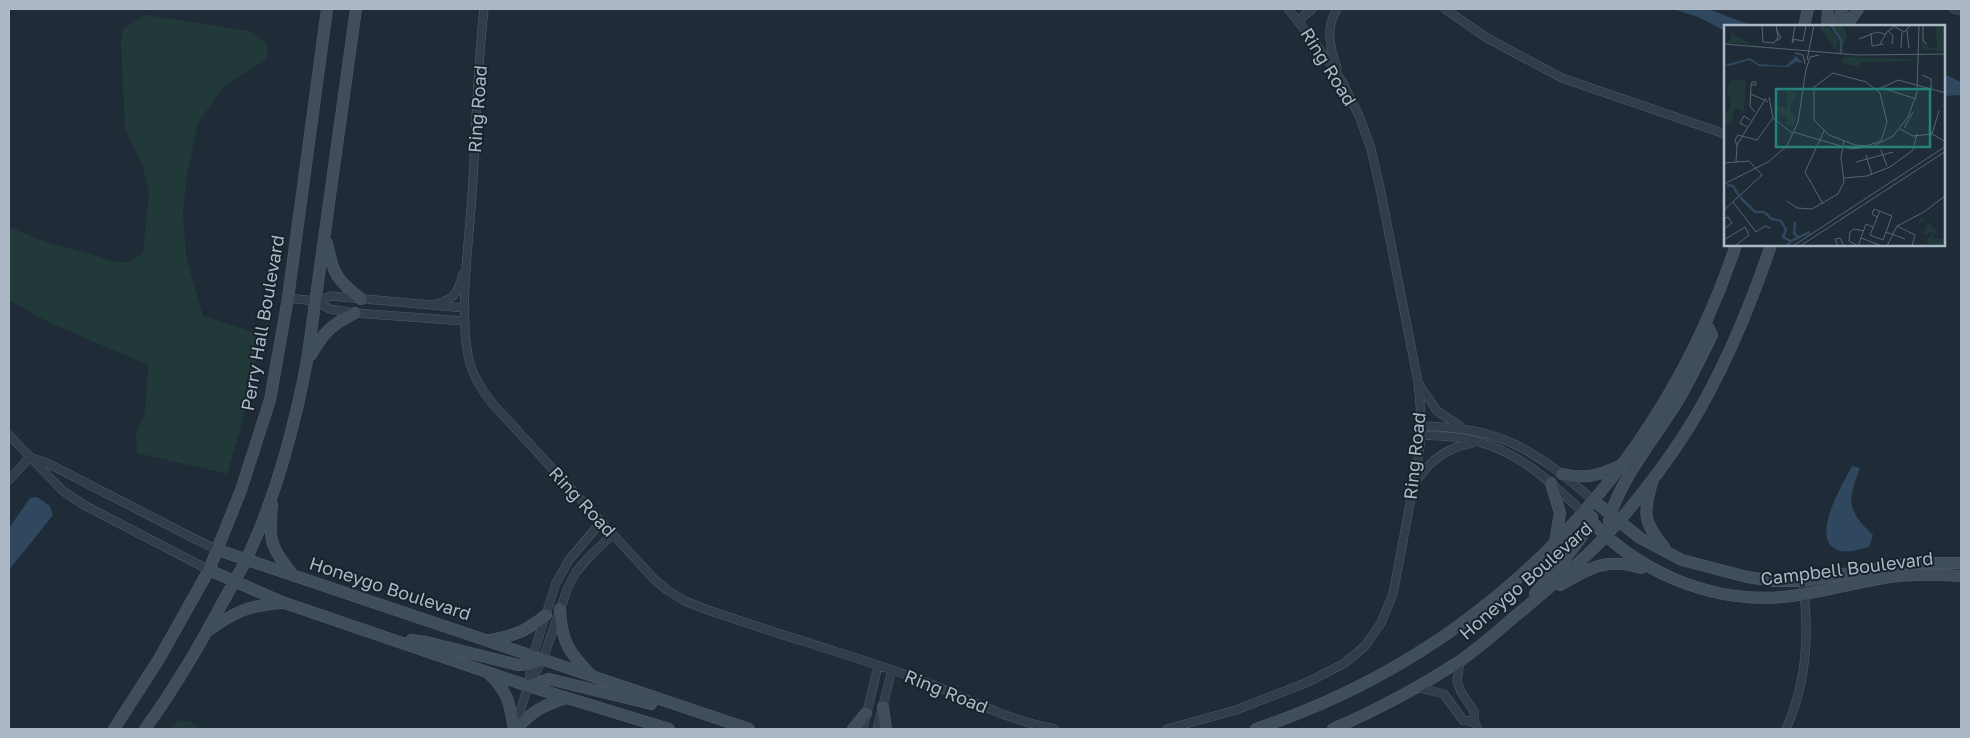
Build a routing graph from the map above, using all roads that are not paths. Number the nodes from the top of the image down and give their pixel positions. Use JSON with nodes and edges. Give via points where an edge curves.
{"nodes":[{"id":1,"x":327,"y":9,"type":"edge"},
{"id":2,"x":356,"y":9,"type":"edge"},
{"id":3,"x":484,"y":9,"type":"edge"},
{"id":4,"x":1312,"y":9,"type":"edge"},
{"id":5,"x":1337,"y":9,"type":"edge"},
{"id":6,"x":1445,"y":9,"type":"edge"},
{"id":7,"x":1808,"y":9,"type":"edge"},
{"id":8,"x":1828,"y":9,"type":"edge"},
{"id":9,"x":1842,"y":9,"type":"edge"},
{"id":10,"x":1858,"y":9,"type":"edge"},
{"id":11,"x":1953,"y":9,"type":"edge"},
{"id":12,"x":1291,"y":10,"type":"edge"},
{"id":13,"x":1961,"y":11,"type":"edge"},
{"id":14,"x":1298,"y":20,"type":"junction"},
{"id":15,"x":1804,"y":25,"type":"edge"},
{"id":16,"x":1827,"y":25,"type":"edge"},
{"id":17,"x":1838,"y":25,"type":"edge"},
{"id":18,"x":1847,"y":25,"type":"edge"},
{"id":19,"x":1342,"y":82,"type":"junction"},
{"id":20,"x":1724,"y":134,"type":"edge"},
{"id":21,"x":325,"y":234,"type":"junction"},
{"id":22,"x":1736,"y":246,"type":"edge"},
{"id":23,"x":1772,"y":246,"type":"edge"},
{"id":24,"x":467,"y":263,"type":"junction"},
{"id":25,"x":288,"y":298,"type":"junction"},
{"id":26,"x":361,"y":299,"type":"junction"},
{"id":27,"x":316,"y":301,"type":"junction"},
{"id":28,"x":430,"y":306,"type":"junction"},
{"id":29,"x":465,"y":308,"type":"junction"},
{"id":30,"x":355,"y":312,"type":"junction"},
{"id":31,"x":465,"y":321,"type":"junction"},
{"id":32,"x":1706,"y":323,"type":"junction"},
{"id":33,"x":307,"y":361,"type":"junction"},
{"id":34,"x":1418,"y":382,"type":"junction"},
{"id":35,"x":1422,"y":426,"type":"junction"},
{"id":36,"x":1466,"y":429,"type":"junction"},
{"id":37,"x":9,"y":435,"type":"edge"},
{"id":38,"x":1421,"y":435,"type":"junction"},
{"id":39,"x":1478,"y":442,"type":"junction"},
{"id":40,"x":30,"y":457,"type":"junction"},
{"id":41,"x":1621,"y":466,"type":"junction"},
{"id":42,"x":1562,"y":474,"type":"junction"},
{"id":43,"x":1654,"y":476,"type":"junction"},
{"id":44,"x":9,"y":480,"type":"edge"},
{"id":45,"x":1415,"y":483,"type":"junction"},
{"id":46,"x":1551,"y":483,"type":"junction"},
{"id":47,"x":273,"y":492,"type":"junction"},
{"id":48,"x":1593,"y":500,"type":"junction"},
{"id":49,"x":1583,"y":512,"type":"junction"},
{"id":50,"x":1614,"y":518,"type":"junction"},
{"id":51,"x":601,"y":522,"type":"junction"},
{"id":52,"x":1592,"y":522,"type":"junction"},
{"id":53,"x":612,"y":535,"type":"junction"},
{"id":54,"x":1605,"y":535,"type":"junction"},
{"id":55,"x":1555,"y":543,"type":"junction"},
{"id":56,"x":218,"y":550,"type":"junction"},
{"id":57,"x":1668,"y":552,"type":"junction"},
{"id":58,"x":246,"y":560,"type":"junction"},
{"id":59,"x":1961,"y":563,"type":"edge"},
{"id":60,"x":209,"y":570,"type":"junction"},
{"id":61,"x":1660,"y":573,"type":"junction"},
{"id":62,"x":294,"y":576,"type":"junction"},
{"id":63,"x":1961,"y":576,"type":"edge"},
{"id":64,"x":235,"y":580,"type":"junction"},
{"id":65,"x":1803,"y":581,"type":"junction"},
{"id":66,"x":1804,"y":594,"type":"junction"},
{"id":67,"x":1541,"y":596,"type":"junction"},
{"id":68,"x":282,"y":602,"type":"junction"},
{"id":69,"x":1525,"y":608,"type":"junction"},
{"id":70,"x":560,"y":609,"type":"junction"},
{"id":71,"x":546,"y":615,"type":"junction"},
{"id":72,"x":208,"y":631,"type":"junction"},
{"id":73,"x":389,"y":638,"type":"junction"},
{"id":74,"x":487,"y":640,"type":"junction"},
{"id":75,"x":536,"y":659,"type":"junction"},
{"id":76,"x":1460,"y":661,"type":"junction"},
{"id":77,"x":878,"y":666,"type":"junction"},
{"id":78,"x":484,"y":670,"type":"junction"},
{"id":79,"x":892,"y":670,"type":"junction"},
{"id":80,"x":593,"y":677,"type":"junction"},
{"id":81,"x":528,"y":686,"type":"junction"},
{"id":82,"x":1416,"y":687,"type":"junction"},
{"id":83,"x":566,"y":698,"type":"junction"},
{"id":84,"x":883,"y":707,"type":"junction"},
{"id":85,"x":866,"y":713,"type":"junction"},
{"id":86,"x":726,"y":722,"type":"junction"},
{"id":87,"x":1476,"y":726,"type":"edge"},
{"id":88,"x":114,"y":729,"type":"edge"},
{"id":89,"x":145,"y":729,"type":"edge"},
{"id":90,"x":515,"y":729,"type":"edge"},
{"id":91,"x":669,"y":729,"type":"edge"},
{"id":92,"x":749,"y":729,"type":"edge"},
{"id":93,"x":853,"y":729,"type":"edge"},
{"id":94,"x":863,"y":729,"type":"edge"},
{"id":95,"x":877,"y":729,"type":"edge"},
{"id":96,"x":886,"y":729,"type":"edge"},
{"id":97,"x":1054,"y":729,"type":"edge"},
{"id":98,"x":1167,"y":729,"type":"edge"},
{"id":99,"x":1256,"y":729,"type":"edge"},
{"id":100,"x":1333,"y":729,"type":"edge"},
{"id":101,"x":1786,"y":729,"type":"edge"}],
"edges":[{"from":1,"to":25,"type":"main road","name":"Perry Hall Boulevard"},
{"from":2,"to":21,"type":"main road"},
{"from":3,"to":24,"type":"street","name":"Ring Road"},
{"from":4,"to":14,"type":"street"},
{"from":5,"to":19,"type":"street","via":[[1330,24],[1330,42]]},
{"from":6,"to":20,"type":"street","via":[[1487,38],[1562,78]]},
{"from":7,"to":15,"type":"main road"},
{"from":8,"to":16,"type":"main road"},
{"from":9,"to":17,"type":"main road"},
{"from":10,"to":18,"type":"main road"},
{"from":11,"to":13,"type":"street"},
{"from":12,"to":14,"type":"street","name":"Ring Road"},
{"from":14,"to":19,"type":"street","name":"Ring Road"},
{"from":19,"to":34,"type":"street","name":"Ring Road","via":[[1367,136],[1377,174]]},
{"from":21,"to":26,"type":"main road","via":[[336,275]]},
{"from":21,"to":27,"type":"main road"},
{"from":22,"to":32,"type":"main road","name":"Honeygo Boulevard"},
{"from":23,"to":43,"type":"main road","name":"Honeygo Boulevard","via":[[1729,353],[1691,424]]},
{"from":24,"to":28,"type":"street","via":[[458,292],[444,302]]},
{"from":24,"to":29,"type":"street","name":"Ring Road"},
{"from":25,"to":27,"type":"street"},
{"from":25,"to":56,"type":"main road","name":"Perry Hall Boulevard","via":[[270,400]]},
{"from":26,"to":27,"type":"street","via":[[331,296]]},
{"from":26,"to":28,"type":"street"},
{"from":27,"to":30,"type":"street","via":[[330,309]]},
{"from":27,"to":33,"type":"main road"},
{"from":28,"to":29,"type":"street"},
{"from":29,"to":31,"type":"street","name":"Ring Road"},
{"from":30,"to":31,"type":"street"},
{"from":30,"to":33,"type":"main road","via":[[328,329]]},
{"from":31,"to":51,"type":"street","name":"Ring Road","via":[[468,358],[485,394]]},
{"from":32,"to":41,"type":"main road","name":"Honeygo Boulevard","via":[[1685,366]]},
{"from":32,"to":50,"type":"main road","via":[[1712,335],[1676,404],[1632,470]]},
{"from":33,"to":47,"type":"main road","via":[[292,430]]},
{"from":34,"to":35,"type":"street","name":"Ring Road"},
{"from":34,"to":36,"type":"street","via":[[1437,411]]},
{"from":35,"to":36,"type":"street"},
{"from":35,"to":38,"type":"street","name":"Ring Road"},
{"from":36,"to":42,"type":"street","via":[[1514,444]]},
{"from":37,"to":40,"type":"street","name":"Honeygo Boulevard"},
{"from":38,"to":39,"type":"street"},
{"from":38,"to":45,"type":"street","name":"Ring Road"},
{"from":39,"to":45,"type":"street","via":[[1447,450],[1426,467]]},
{"from":39,"to":46,"type":"street","via":[[1517,458]]},
{"from":40,"to":44,"type":"street"},
{"from":40,"to":56,"type":"street","name":"Honeygo Boulevard"},
{"from":40,"to":60,"type":"street","name":"Honeygo Boulevard","via":[[63,491],[84,505]]},
{"from":41,"to":42,"type":"main road","via":[[1595,476]]},
{"from":41,"to":48,"type":"main road","name":"Honeygo Boulevard"},
{"from":42,"to":48,"type":"street"},
{"from":43,"to":50,"type":"main road","name":"Honeygo Boulevard"},
{"from":43,"to":57,"type":"main road","via":[[1646,514],[1652,533]]},
{"from":45,"to":98,"type":"street","name":"Ring Road","via":[[1390,603],[1375,634],[1357,654],[1334,670],[1294,688],[1236,710]]},
{"from":46,"to":49,"type":"street"},
{"from":46,"to":55,"type":"main road","via":[[1560,513]]},
{"from":47,"to":58,"type":"main road"},
{"from":47,"to":62,"type":"main road","via":[[269,526],[272,545]]},
{"from":48,"to":49,"type":"main road","name":"Honeygo Boulevard"},
{"from":48,"to":50,"type":"main road","name":"Campbell Boulevard"},
{"from":48,"to":52,"type":"main road"},
{"from":49,"to":52,"type":"main road","name":"Campbell Boulevard"},
{"from":49,"to":55,"type":"main road","name":"Honeygo Boulevard"},
{"from":50,"to":54,"type":"main road","name":"Honeygo Boulevard"},
{"from":50,"to":57,"type":"main road","name":"Campbell Boulevard","via":[[1640,538]]},
{"from":51,"to":53,"type":"street","name":"Ring Road"},
{"from":51,"to":71,"type":"street","via":[[568,560],[556,583]]},
{"from":52,"to":54,"type":"main road","name":"Campbell Boulevard"},
{"from":52,"to":69,"type":"main road"},
{"from":53,"to":70,"type":"street","via":[[576,572]]},
{"from":53,"to":77,"type":"street","name":"Ring Road","via":[[654,579],[685,601]]},
{"from":54,"to":61,"type":"main road","name":"Campbell Boulevard","via":[[1633,558]]},
{"from":54,"to":67,"type":"main road","name":"Honeygo Boulevard"},
{"from":55,"to":99,"type":"main road","name":"Honeygo Boulevard","via":[[1519,579],[1472,617],[1426,648],[1332,700]]},
{"from":56,"to":58,"type":"main road","name":"Honeygo Boulevard"},
{"from":56,"to":60,"type":"main road","name":"Perry Hall Boulevard"},
{"from":57,"to":65,"type":"main road","name":"Campbell Boulevard","via":[[1682,560],[1723,572],[1775,581]]},
{"from":58,"to":62,"type":"main road","name":"Honeygo Boulevard"},
{"from":58,"to":64,"type":"main road"},
{"from":59,"to":65,"type":"main road","name":"Campbell Boulevard","via":[[1909,562]]},
{"from":60,"to":64,"type":"main road","name":"Honeygo Boulevard"},
{"from":60,"to":88,"type":"main road","name":"Perry Hall Boulevard","via":[[159,659]]},
{"from":61,"to":66,"type":"main road","name":"Campbell Boulevard","via":[[1682,584],[1754,598]]},
{"from":61,"to":67,"type":"main road","via":[[1626,563],[1605,564]]},
{"from":62,"to":74,"type":"main road","name":"Honeygo Boulevard"},
{"from":63,"to":66,"type":"main road","name":"Campbell Boulevard","via":[[1938,574],[1881,579]]},
{"from":64,"to":68,"type":"main road","name":"Honeygo Boulevard"},
{"from":64,"to":72,"type":"main road"},
{"from":65,"to":66,"type":"street"},
{"from":66,"to":101,"type":"street","via":[[1804,668]]},
{"from":67,"to":69,"type":"main road","name":"Honeygo Boulevard"},
{"from":68,"to":72,"type":"main road","via":[[242,609]]},
{"from":68,"to":73,"type":"main road","name":"Honeygo Boulevard"},
{"from":69,"to":76,"type":"main road","name":"Honeygo Boulevard"},
{"from":70,"to":75,"type":"street"},
{"from":70,"to":80,"type":"main road","via":[[565,643]]},
{"from":71,"to":74,"type":"main road","via":[[522,633]]},
{"from":71,"to":75,"type":"street"},
{"from":72,"to":89,"type":"main road"},
{"from":73,"to":75,"type":"main road","via":[[426,642],[518,665]]},
{"from":73,"to":78,"type":"main road","name":"Honeygo Boulevard"},
{"from":74,"to":75,"type":"main road","name":"Honeygo Boulevard"},
{"from":75,"to":80,"type":"main road","name":"Honeygo Boulevard"},
{"from":75,"to":81,"type":"street"},
{"from":75,"to":81,"type":"street"},
{"from":76,"to":82,"type":"main road","name":"Honeygo Boulevard"},
{"from":76,"to":87,"type":"street","via":[[1457,681],[1474,711]]},
{"from":77,"to":79,"type":"street","name":"Ring Road"},
{"from":77,"to":85,"type":"street"},
{"from":78,"to":81,"type":"main road","name":"Honeygo Boulevard"},
{"from":78,"to":90,"type":"main road","via":[[504,690]]},
{"from":79,"to":84,"type":"street"},
{"from":79,"to":97,"type":"street","name":"Ring Road","via":[[1004,716]]},
{"from":80,"to":86,"type":"main road","name":"Honeygo Boulevard"},
{"from":81,"to":83,"type":"main road","name":"Honeygo Boulevard"},
{"from":81,"to":86,"type":"main road","via":[[549,679]]},
{"from":81,"to":90,"type":"street"},
{"from":82,"to":87,"type":"street","via":[[1444,694],[1463,720]]},
{"from":82,"to":100,"type":"main road","name":"Honeygo Boulevard"},
{"from":83,"to":90,"type":"main road","via":[[532,712]]},
{"from":83,"to":91,"type":"main road","name":"Honeygo Boulevard"},
{"from":84,"to":95,"type":"street"},
{"from":84,"to":96,"type":"main road"},
{"from":85,"to":93,"type":"main road"},
{"from":85,"to":94,"type":"street"},
{"from":86,"to":92,"type":"main road","name":"Honeygo Boulevard"}]}
